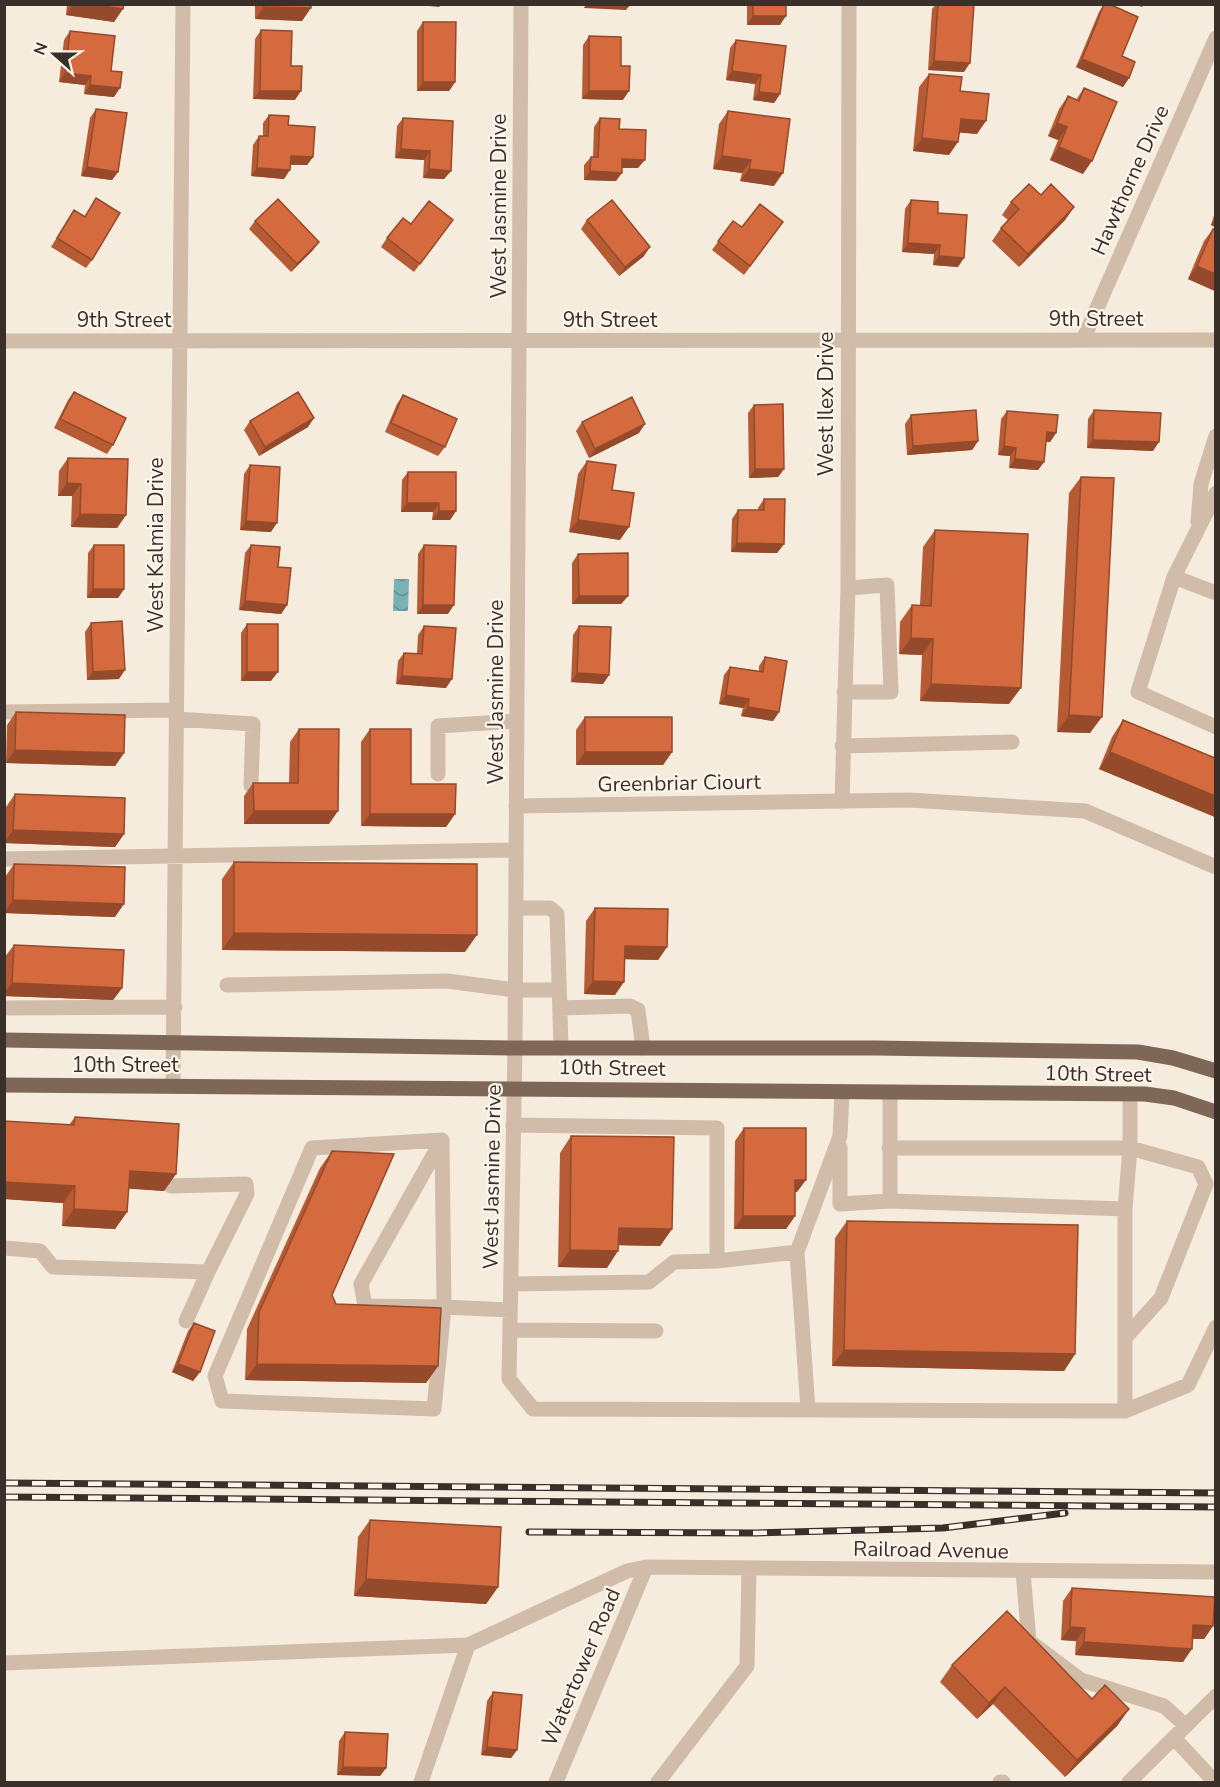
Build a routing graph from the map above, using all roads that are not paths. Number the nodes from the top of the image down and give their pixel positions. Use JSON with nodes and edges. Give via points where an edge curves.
{"nodes":[{"id":1,"x":183,"y":4,"type":"edge"},
{"id":2,"x":521,"y":4,"type":"edge"},
{"id":3,"x":849,"y":4,"type":"edge"},
{"id":4,"x":1215,"y":38,"type":"edge"},
{"id":5,"x":518,"y":340,"type":"junction"},
{"id":6,"x":846,"y":340,"type":"junction"},
{"id":7,"x":1083,"y":340,"type":"junction"},
{"id":8,"x":1215,"y":340,"type":"edge"},
{"id":9,"x":4,"y":341,"type":"edge"},
{"id":10,"x":178,"y":341,"type":"junction"},
{"id":11,"x":1215,"y":436,"type":"edge"},
{"id":12,"x":1215,"y":493,"type":"edge"},
{"id":13,"x":1197,"y":531,"type":"junction"},
{"id":14,"x":1174,"y":577,"type":"junction"},
{"id":15,"x":848,"y":588,"type":"junction"},
{"id":16,"x":1215,"y":593,"type":"edge"},
{"id":17,"x":844,"y":692,"type":"junction"},
{"id":18,"x":4,"y":712,"type":"edge"},
{"id":19,"x":176,"y":715,"type":"junction"},
{"id":20,"x":517,"y":721,"type":"junction"},
{"id":21,"x":1215,"y":727,"type":"edge"},
{"id":22,"x":1012,"y":742,"type":"dead end"},
{"id":23,"x":842,"y":746,"type":"junction"},
{"id":24,"x":438,"y":774,"type":"dead end"},
{"id":25,"x":251,"y":785,"type":"edge"},
{"id":26,"x":842,"y":802,"type":"junction"},
{"id":27,"x":516,"y":806,"type":"junction"},
{"id":28,"x":516,"y":850,"type":"junction"},
{"id":29,"x":176,"y":858,"type":"junction"},
{"id":30,"x":4,"y":859,"type":"edge"},
{"id":31,"x":1215,"y":867,"type":"edge"},
{"id":32,"x":516,"y":908,"type":"junction"},
{"id":33,"x":227,"y":985,"type":"dead end"},
{"id":34,"x":515,"y":990,"type":"junction"},
{"id":35,"x":559,"y":990,"type":"junction"},
{"id":36,"x":4,"y":1008,"type":"edge"},
{"id":37,"x":175,"y":1008,"type":"junction"},
{"id":38,"x":560,"y":1008,"type":"junction"},
{"id":39,"x":4,"y":1040,"type":"edge"},
{"id":40,"x":175,"y":1041,"type":"junction"},
{"id":41,"x":561,"y":1047,"type":"junction"},
{"id":42,"x":515,"y":1048,"type":"junction"},
{"id":43,"x":643,"y":1048,"type":"junction"},
{"id":44,"x":1215,"y":1071,"type":"edge"},
{"id":45,"x":4,"y":1085,"type":"edge"},
{"id":46,"x":173,"y":1086,"type":"junction"},
{"id":47,"x":514,"y":1088,"type":"junction"},
{"id":48,"x":842,"y":1092,"type":"junction"},
{"id":49,"x":890,"y":1093,"type":"junction"},
{"id":50,"x":1130,"y":1094,"type":"junction"},
{"id":51,"x":1215,"y":1112,"type":"edge"},
{"id":52,"x":513,"y":1125,"type":"junction"},
{"id":53,"x":840,"y":1136,"type":"junction"},
{"id":54,"x":442,"y":1140,"type":"junction"},
{"id":55,"x":889,"y":1148,"type":"junction"},
{"id":56,"x":1130,"y":1148,"type":"junction"},
{"id":57,"x":171,"y":1186,"type":"edge"},
{"id":58,"x":890,"y":1201,"type":"junction"},
{"id":59,"x":1125,"y":1209,"type":"junction"},
{"id":60,"x":4,"y":1248,"type":"edge"},
{"id":61,"x":796,"y":1252,"type":"junction"},
{"id":62,"x":717,"y":1261,"type":"junction"},
{"id":63,"x":208,"y":1272,"type":"junction"},
{"id":64,"x":511,"y":1284,"type":"junction"},
{"id":65,"x":444,"y":1307,"type":"junction"},
{"id":66,"x":510,"y":1310,"type":"junction"},
{"id":67,"x":186,"y":1321,"type":"dead end"},
{"id":68,"x":1215,"y":1327,"type":"edge"},
{"id":69,"x":510,"y":1330,"type":"junction"},
{"id":70,"x":656,"y":1331,"type":"dead end"},
{"id":71,"x":1125,"y":1338,"type":"junction"},
{"id":72,"x":1209,"y":1359,"type":"edge"},
{"id":73,"x":808,"y":1410,"type":"junction"},
{"id":74,"x":1125,"y":1411,"type":"junction"},
{"id":75,"x":646,"y":1567,"type":"junction"},
{"id":76,"x":749,"y":1569,"type":"junction"},
{"id":77,"x":1023,"y":1572,"type":"junction"},
{"id":78,"x":1215,"y":1572,"type":"edge"},
{"id":79,"x":468,"y":1645,"type":"junction"},
{"id":80,"x":4,"y":1664,"type":"edge"},
{"id":81,"x":1215,"y":1696,"type":"edge"},
{"id":82,"x":1186,"y":1726,"type":"junction"},
{"id":83,"x":1174,"y":1738,"type":"junction"},
{"id":84,"x":421,"y":1782,"type":"edge"},
{"id":85,"x":556,"y":1782,"type":"edge"},
{"id":86,"x":658,"y":1782,"type":"edge"},
{"id":87,"x":1129,"y":1782,"type":"edge"},
{"id":88,"x":1215,"y":1782,"type":"edge"}],
"edges":[{"from":1,"to":10,"type":"street","name":"West Kalmia Drive"},
{"from":2,"to":5,"type":"street","name":"West Jasmine Drive"},
{"from":3,"to":6,"type":"street","name":"West Ilex Drive"},
{"from":4,"to":7,"type":"street","name":"Hawthorne Drive"},
{"from":5,"to":6,"type":"street","name":"9th Street"},
{"from":5,"to":10,"type":"street","name":"9th Street"},
{"from":5,"to":20,"type":"street","name":"West Jasmine Drive"},
{"from":6,"to":7,"type":"street","name":"9th Street"},
{"from":6,"to":15,"type":"street","name":"West Ilex Drive"},
{"from":7,"to":8,"type":"street","name":"9th Street"},
{"from":9,"to":10,"type":"street","name":"9th Street"},
{"from":10,"to":19,"type":"street","name":"West Kalmia Drive"},
{"from":11,"to":13,"type":"street","via":[[1201,484]]},
{"from":12,"to":13,"type":"street"},
{"from":13,"to":14,"type":"street"},
{"from":14,"to":16,"type":"street"},
{"from":14,"to":21,"type":"street","via":[[1138,692]]},
{"from":15,"to":17,"type":"street","name":"West Ilex Drive"},
{"from":15,"to":17,"type":"street","via":[[887,585],[891,692]]},
{"from":17,"to":23,"type":"street","name":"West Ilex Drive"},
{"from":18,"to":19,"type":"street"},
{"from":19,"to":25,"type":"street","via":[[253,724]]},
{"from":19,"to":29,"type":"street","name":"West Kalmia Drive"},
{"from":20,"to":24,"type":"street","via":[[438,726]]},
{"from":20,"to":27,"type":"street","name":"West Jasmine Drive"},
{"from":22,"to":23,"type":"street"},
{"from":23,"to":26,"type":"street","name":"West Ilex Drive"},
{"from":26,"to":27,"type":"street","name":"Greenbriar Ciourt"},
{"from":26,"to":31,"type":"street","name":"Greenbriar Ciourt","via":[[909,800],[1085,811]]},
{"from":27,"to":28,"type":"street","name":"West Jasmine Drive"},
{"from":28,"to":29,"type":"street"},
{"from":28,"to":32,"type":"street","name":"West Jasmine Drive"},
{"from":29,"to":30,"type":"street"},
{"from":29,"to":37,"type":"street","name":"West Kalmia Drive"},
{"from":32,"to":34,"type":"street","name":"West Jasmine Drive"},
{"from":32,"to":35,"type":"street","via":[[550,908],[557,914]]},
{"from":33,"to":34,"type":"street","via":[[447,981]]},
{"from":34,"to":35,"type":"street"},
{"from":34,"to":42,"type":"street","name":"West Jasmine Drive"},
{"from":35,"to":38,"type":"street"},
{"from":36,"to":37,"type":"street"},
{"from":37,"to":40,"type":"street","name":"West Kalmia Drive"},
{"from":38,"to":41,"type":"street"},
{"from":38,"to":43,"type":"street","via":[[630,1006],[638,1010]]},
{"from":39,"to":40,"type":"main road","name":"10th Street"},
{"from":40,"to":42,"type":"main road","name":"10th Street"},
{"from":40,"to":46,"type":"street","name":"West Kalmia Drive"},
{"from":41,"to":42,"type":"main road","name":"10th Street"},
{"from":41,"to":43,"type":"main road","name":"10th Street"},
{"from":42,"to":47,"type":"street","name":"West Jasmine Drive"},
{"from":43,"to":44,"type":"main road","name":"10th Street","via":[[1138,1052]]},
{"from":45,"to":46,"type":"main road","name":"10th Street"},
{"from":46,"to":47,"type":"main road","name":"10th Street"},
{"from":47,"to":48,"type":"main road","name":"10th Street"},
{"from":47,"to":52,"type":"street","name":"West Jasmine Drive"},
{"from":48,"to":49,"type":"main road","name":"10th Street"},
{"from":48,"to":53,"type":"street"},
{"from":49,"to":50,"type":"main road","name":"10th Street"},
{"from":49,"to":55,"type":"street"},
{"from":50,"to":51,"type":"main road","name":"10th Street","via":[[1174,1098]]},
{"from":50,"to":56,"type":"street"},
{"from":52,"to":62,"type":"street","via":[[717,1128]]},
{"from":52,"to":64,"type":"street","name":"West Jasmine Drive"},
{"from":53,"to":58,"type":"street","via":[[840,1204]]},
{"from":53,"to":61,"type":"street"},
{"from":54,"to":65,"type":"street"},
{"from":54,"to":65,"type":"street","via":[[361,1284],[365,1306]]},
{"from":54,"to":65,"type":"street","via":[[312,1148],[215,1376],[222,1401],[434,1408]]},
{"from":55,"to":56,"type":"street"},
{"from":55,"to":58,"type":"street"},
{"from":56,"to":59,"type":"street"},
{"from":56,"to":71,"type":"street","via":[[1198,1167],[1206,1184],[1161,1298]]},
{"from":57,"to":63,"type":"street","via":[[246,1184],[247,1194]]},
{"from":58,"to":59,"type":"street"},
{"from":59,"to":71,"type":"street"},
{"from":60,"to":63,"type":"street","via":[[40,1251],[53,1267]]},
{"from":61,"to":62,"type":"street"},
{"from":61,"to":73,"type":"street"},
{"from":62,"to":64,"type":"street","via":[[674,1262],[649,1282]]},
{"from":63,"to":67,"type":"street"},
{"from":64,"to":66,"type":"street","name":"West Jasmine Drive"},
{"from":65,"to":66,"type":"street"},
{"from":66,"to":69,"type":"street","name":"West Jasmine Drive"},
{"from":68,"to":72,"type":"street"},
{"from":69,"to":70,"type":"street"},
{"from":69,"to":73,"type":"street","name":"West Jasmine Drive","via":[[509,1379],[533,1409]]},
{"from":71,"to":74,"type":"street"},
{"from":72,"to":74,"type":"street","via":[[1188,1385]]},
{"from":73,"to":74,"type":"street"},
{"from":75,"to":76,"type":"street","name":"Railroad Avenue"},
{"from":75,"to":79,"type":"street","name":"Railroad Avenue","via":[[627,1571]]},
{"from":75,"to":85,"type":"street","name":"Watertower Road"},
{"from":76,"to":77,"type":"street","name":"Railroad Avenue"},
{"from":76,"to":86,"type":"street","via":[[747,1666]]},
{"from":77,"to":78,"type":"street","name":"Railroad Avenue"},
{"from":77,"to":82,"type":"street","via":[[1029,1641],[1081,1680],[1164,1706]]},
{"from":79,"to":80,"type":"street"},
{"from":79,"to":84,"type":"street"},
{"from":81,"to":82,"type":"street"},
{"from":82,"to":83,"type":"street"},
{"from":83,"to":87,"type":"street"},
{"from":83,"to":88,"type":"street"}]}
